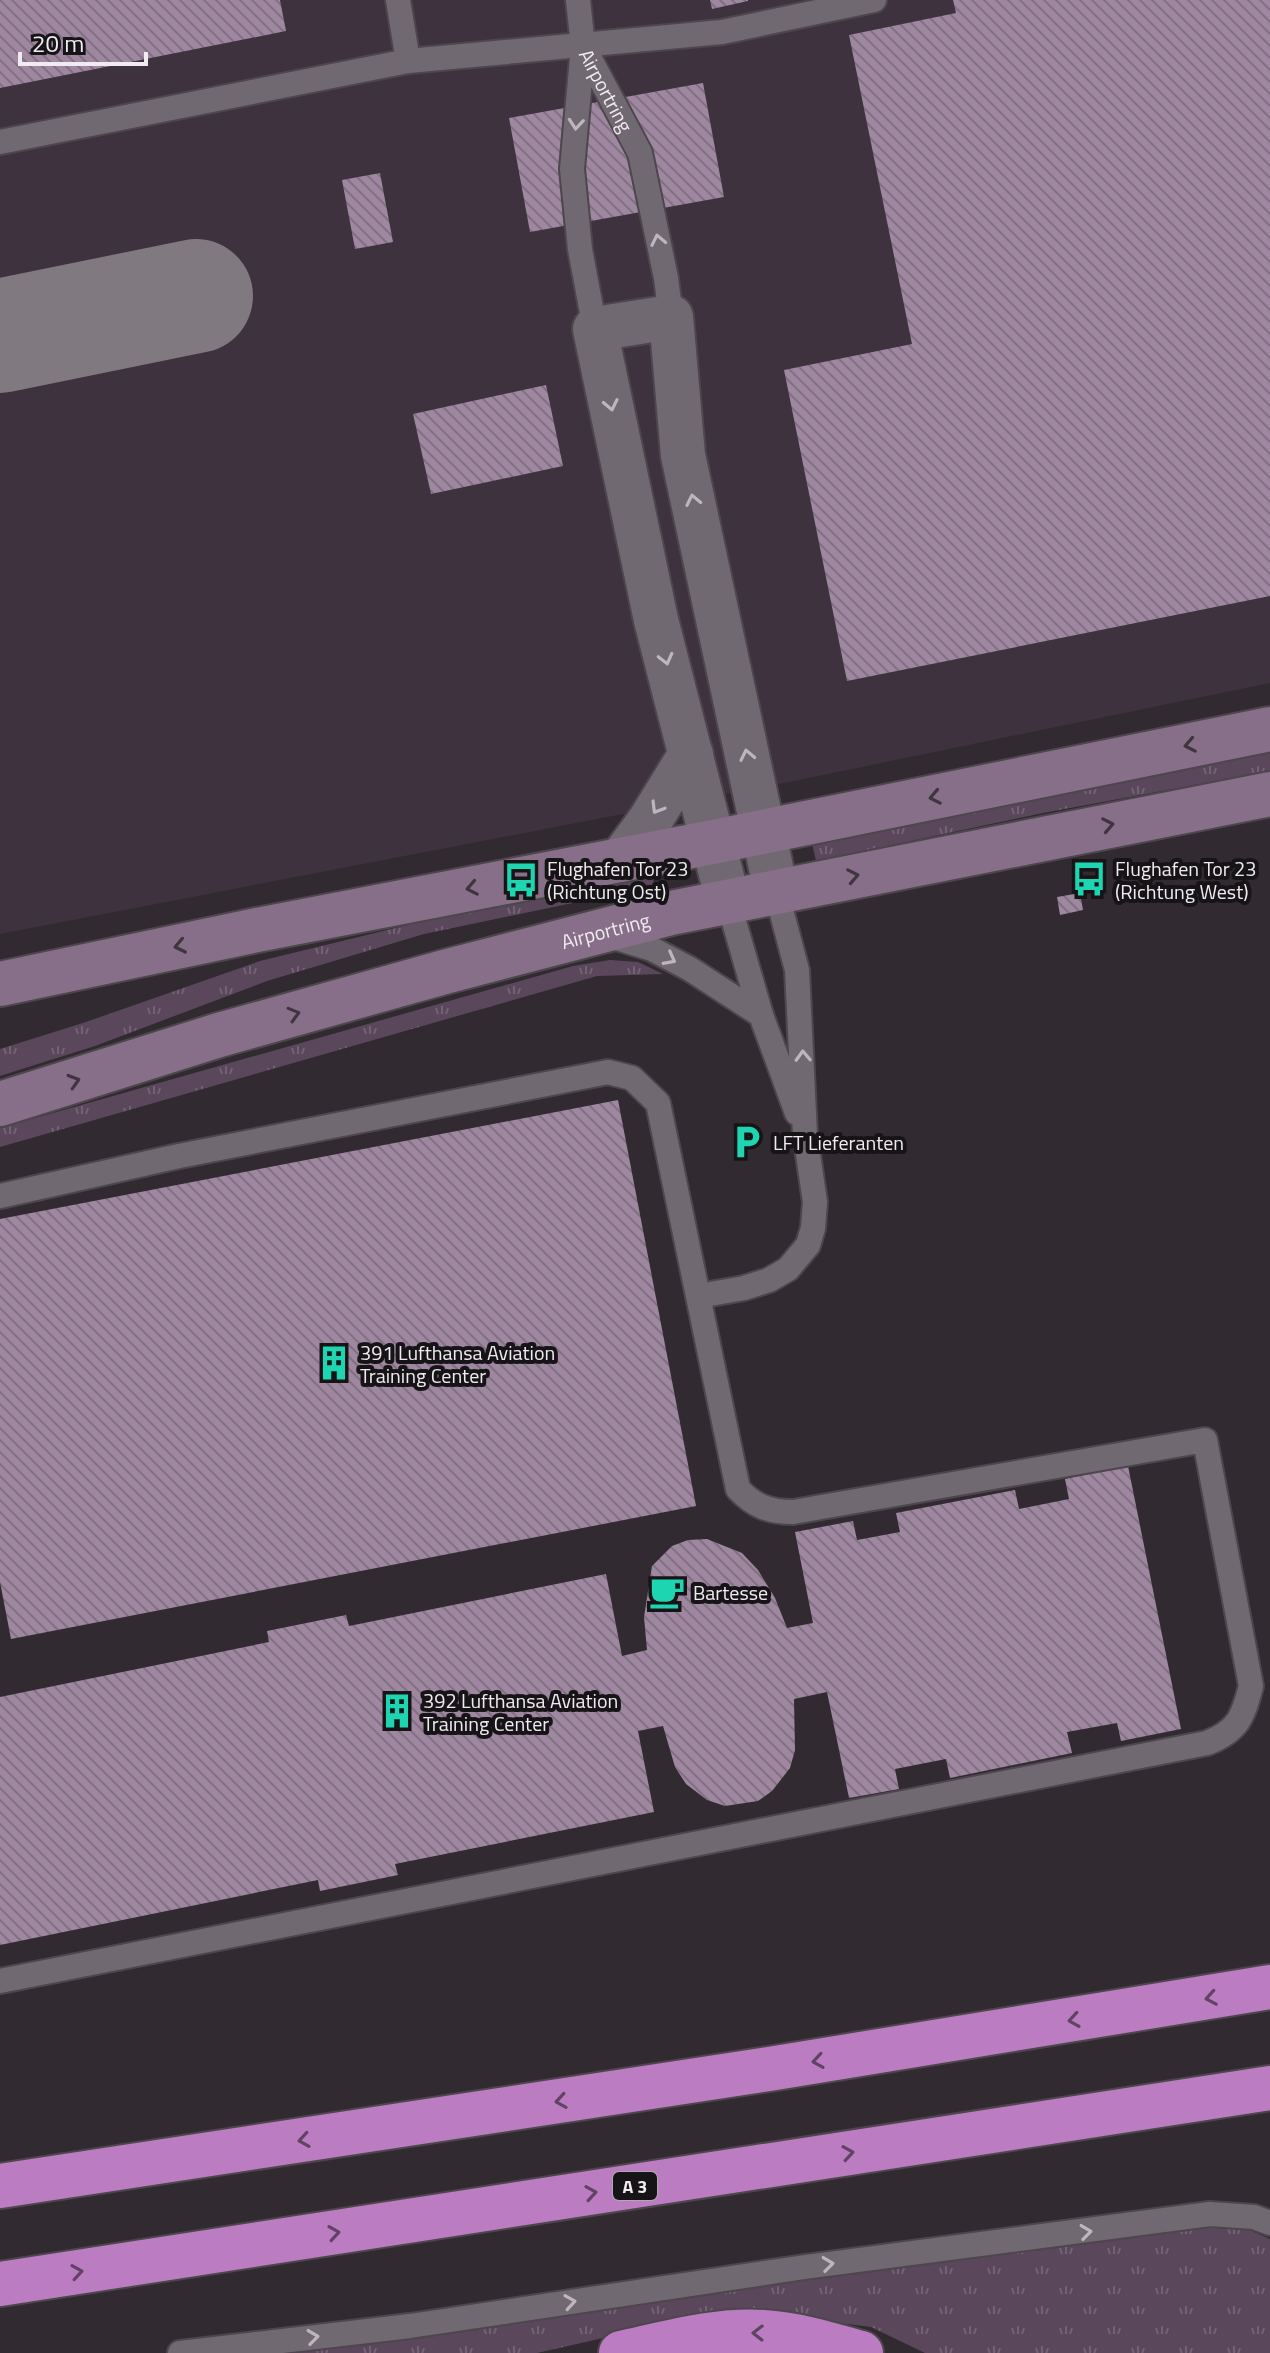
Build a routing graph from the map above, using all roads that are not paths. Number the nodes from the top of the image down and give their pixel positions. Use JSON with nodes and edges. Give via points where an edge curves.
{"nodes":[{"id":1,"x":398,"y":0,"type":"edge"},
{"id":2,"x":578,"y":0,"type":"edge"},
{"id":3,"x":874,"y":0,"type":"edge"},
{"id":4,"x":583,"y":46,"type":"junction"},
{"id":5,"x":408,"y":61,"type":"junction"},
{"id":6,"x":0,"y":142,"type":"edge"},
{"id":7,"x":671,"y":317,"type":"junction"},
{"id":8,"x":595,"y":329,"type":"junction"},
{"id":9,"x":1270,"y":729,"type":"edge"},
{"id":10,"x":691,"y":754,"type":"junction"},
{"id":11,"x":1270,"y":794,"type":"edge"},
{"id":12,"x":764,"y":831,"type":"junction"},
{"id":13,"x":713,"y":842,"type":"junction"},
{"id":14,"x":621,"y":860,"type":"junction"},
{"id":15,"x":776,"y":891,"type":"junction"},
{"id":16,"x":728,"y":901,"type":"junction"},
{"id":17,"x":597,"y":932,"type":"junction"},
{"id":18,"x":0,"y":984,"type":"edge"},
{"id":19,"x":761,"y":1015,"type":"junction"},
{"id":20,"x":0,"y":1104,"type":"edge"},
{"id":21,"x":805,"y":1134,"type":"junction"},
{"id":22,"x":0,"y":1196,"type":"edge"},
{"id":23,"x":699,"y":1296,"type":"junction"},
{"id":24,"x":0,"y":1981,"type":"edge"},
{"id":25,"x":1270,"y":1987,"type":"edge"},
{"id":26,"x":1270,"y":2088,"type":"edge"},
{"id":27,"x":0,"y":2186,"type":"edge"},
{"id":28,"x":1270,"y":2223,"type":"edge"},
{"id":29,"x":0,"y":2284,"type":"edge"},
{"id":30,"x":180,"y":2353,"type":"edge"},
{"id":31,"x":621,"y":2353,"type":"edge"},
{"id":32,"x":861,"y":2353,"type":"edge"}],
"edges":[{"from":1,"to":5,"type":"lane"},
{"from":2,"to":4,"type":"lane"},
{"from":3,"to":4,"type":"lane","via":[[722,32]]},
{"from":4,"to":5,"type":"lane"},
{"from":7,"to":4,"type":"lane","name":"Airportring","one_way":true,"via":[[640,153]]},
{"from":4,"to":8,"type":"lane","name":"Airportring","one_way":true,"via":[[572,169]]},
{"from":5,"to":6,"type":"lane"},
{"from":7,"to":8,"type":"street"},
{"from":12,"to":7,"type":"street","name":"Airportring","one_way":true,"via":[[683,455]]},
{"from":8,"to":10,"type":"street","name":"Airportring","one_way":true,"via":[[656,620]]},
{"from":9,"to":12,"type":"street","one_way":true},
{"from":10,"to":13,"type":"street","name":"Airportring"},
{"from":10,"to":14,"type":"street","one_way":true},
{"from":15,"to":11,"type":"street","name":"Airportring","one_way":true},
{"from":12,"to":13,"type":"street"},
{"from":12,"to":15,"type":"street","name":"Airportring"},
{"from":13,"to":14,"type":"street"},
{"from":13,"to":16,"type":"street","name":"Airportring"},
{"from":14,"to":18,"type":"street","one_way":true},
{"from":15,"to":16,"type":"street","name":"Airportring"},
{"from":21,"to":15,"type":"lane","one_way":true,"via":[[797,970]]},
{"from":16,"to":17,"type":"street","name":"Airportring"},
{"from":16,"to":19,"type":"lane"},
{"from":17,"to":19,"type":"lane","one_way":true,"via":[[652,949]]},
{"from":20,"to":17,"type":"street","name":"Airportring","one_way":true,"via":[[219,1035]]},
{"from":19,"to":21,"type":"lane"},
{"from":21,"to":23,"type":"lane","via":[[815,1202],[808,1245],[788,1269],[769,1280]]},
{"from":22,"to":23,"type":"lane","via":[[608,1072],[632,1078],[658,1103]]},
{"from":23,"to":24,"type":"lane","via":[[738,1489],[774,1512],[1205,1440],[1250,1669],[1251,1686],[1237,1725],[1207,1743]]},
{"from":25,"to":27,"type":"highway","one_way":true},
{"from":29,"to":26,"type":"highway","number":"A 3","one_way":true},
{"from":30,"to":28,"type":"lane","one_way":true,"via":[[410,2326],[1210,2214]]},
{"from":32,"to":31,"type":"highway","one_way":true,"via":[[762,2331]]}]}
